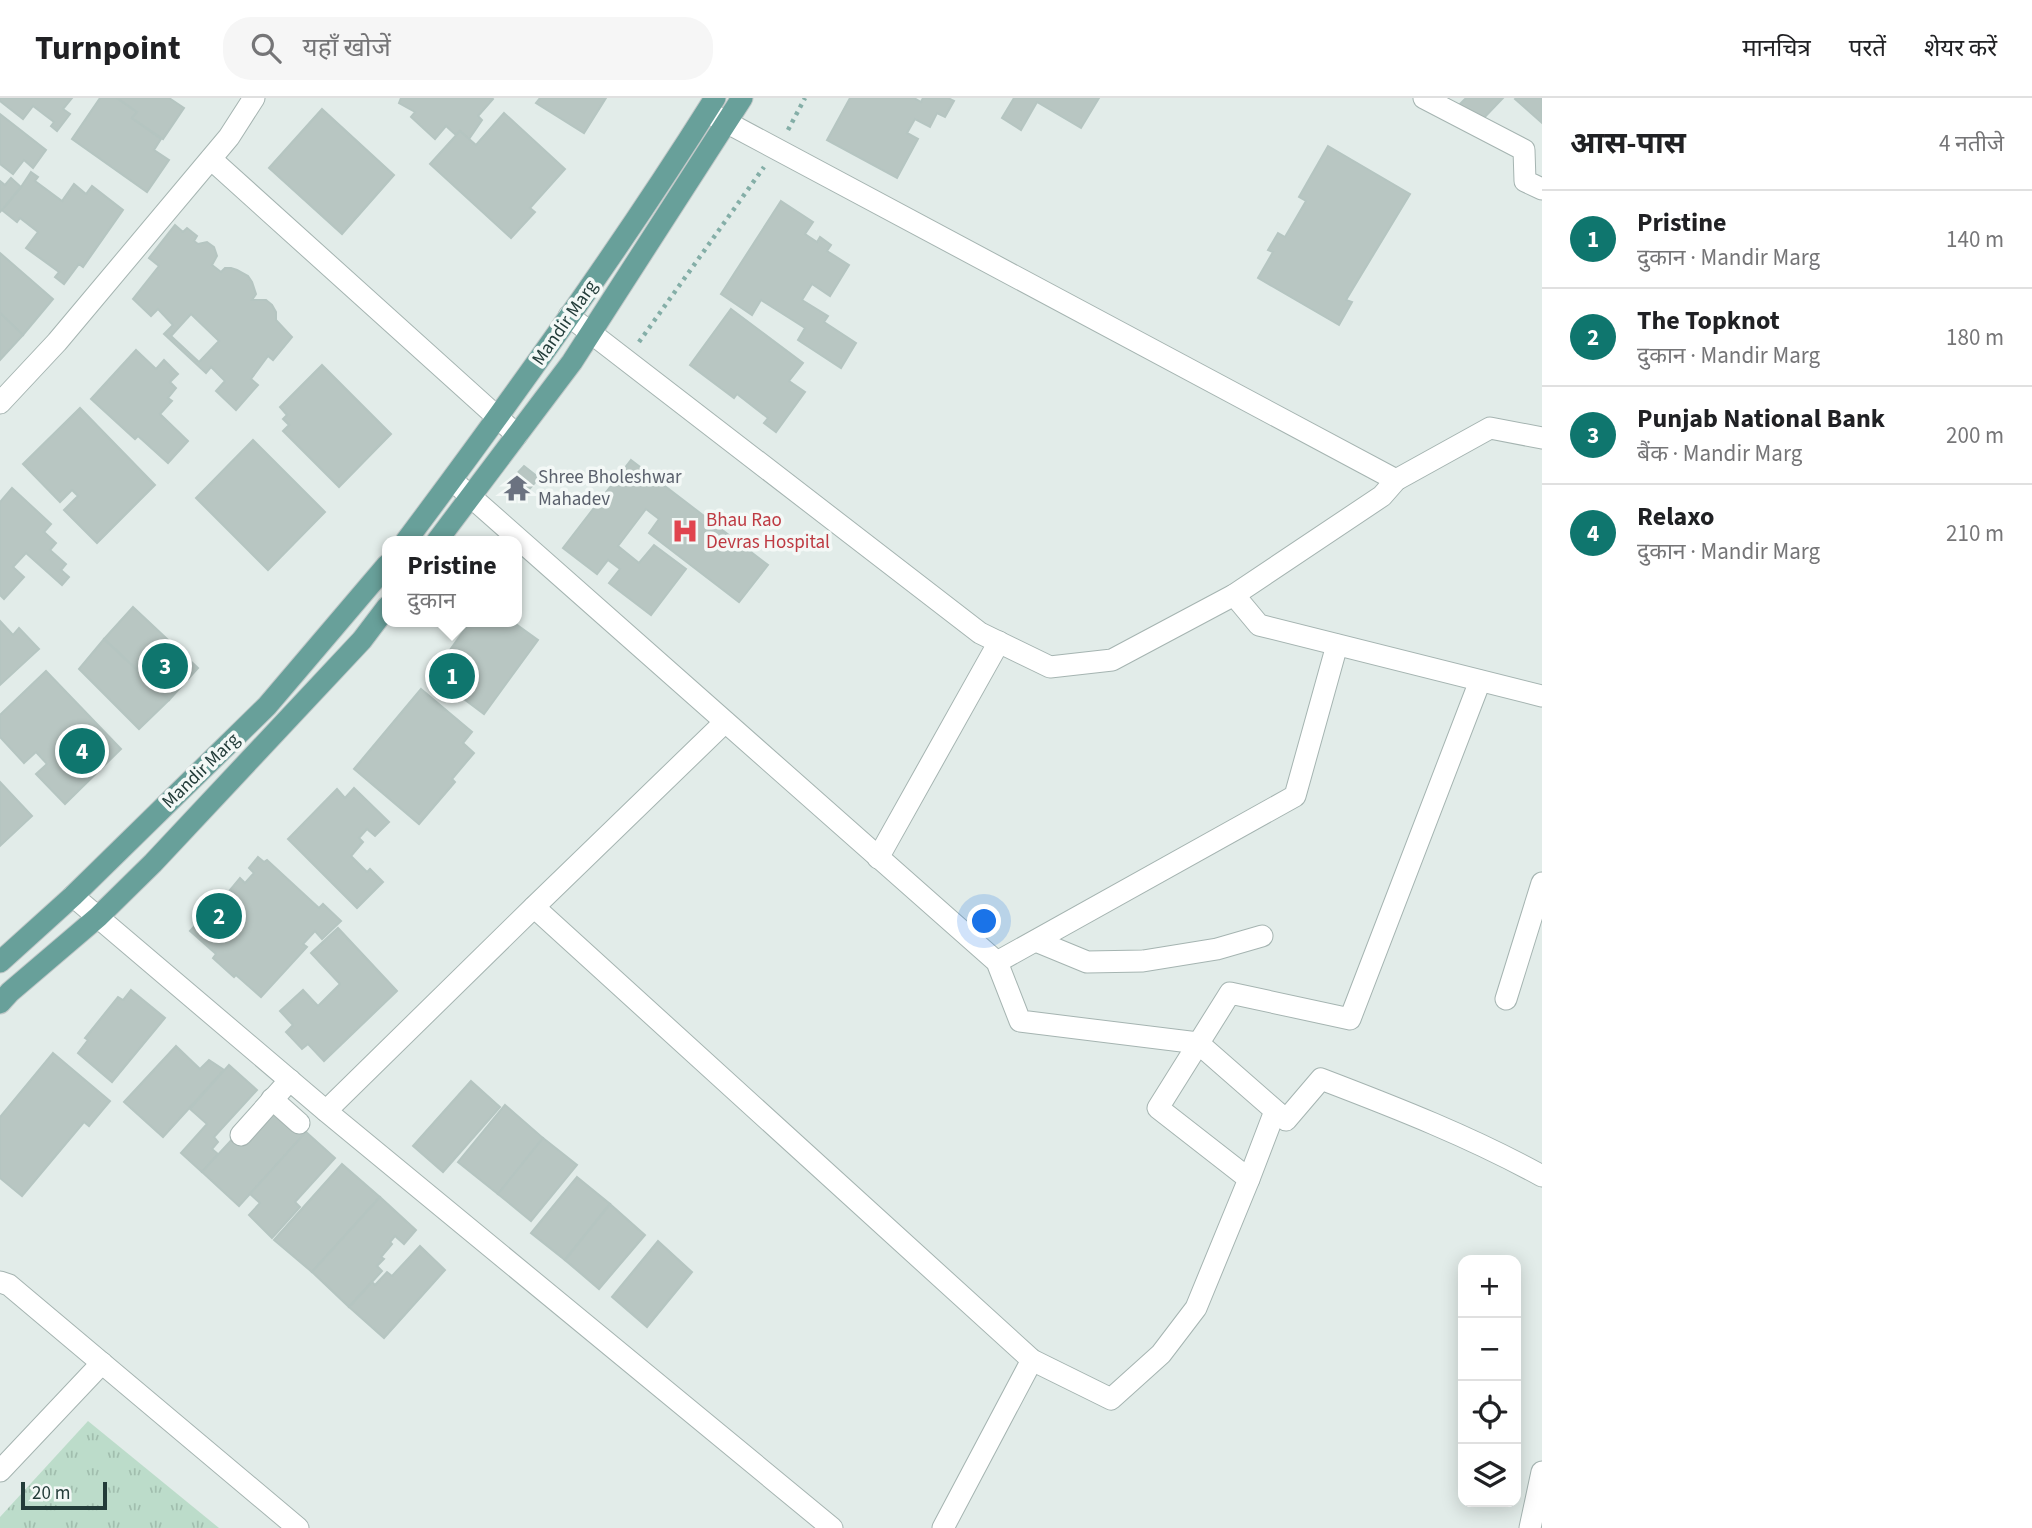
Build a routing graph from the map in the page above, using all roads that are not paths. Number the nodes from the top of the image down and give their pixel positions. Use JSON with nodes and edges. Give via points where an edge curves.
{"nodes":[{"id":1,"x":254,"y":98,"type":"edge"},
{"id":2,"x":742,"y":98,"type":"edge"},
{"id":3,"x":1424,"y":98,"type":"edge"},
{"id":4,"x":710,"y":105,"type":"edge"},
{"id":5,"x":727,"y":122,"type":"junction"},
{"id":6,"x":211,"y":159,"type":"junction"},
{"id":7,"x":1542,"y":188,"type":"edge"},
{"id":8,"x":569,"y":316,"type":"junction"},
{"id":9,"x":591,"y":333,"type":"junction"},
{"id":10,"x":0,"y":403,"type":"edge"},
{"id":11,"x":499,"y":418,"type":"junction"},
{"id":12,"x":517,"y":435,"type":"junction"},
{"id":13,"x":1542,"y":438,"type":"edge"},
{"id":14,"x":452,"y":480,"type":"junction"},
{"id":15,"x":1396,"y":480,"type":"junction"},
{"id":16,"x":470,"y":497,"type":"junction"},
{"id":17,"x":410,"y":536,"type":"edge"},
{"id":18,"x":441,"y":536,"type":"edge"},
{"id":19,"x":514,"y":536,"type":"edge"},
{"id":20,"x":522,"y":543,"type":"edge"},
{"id":21,"x":382,"y":571,"type":"edge"},
{"id":22,"x":1234,"y":595,"type":"junction"},
{"id":23,"x":382,"y":613,"type":"edge"},
{"id":24,"x":999,"y":642,"type":"junction"},
{"id":25,"x":1337,"y":645,"type":"junction"},
{"id":26,"x":1480,"y":681,"type":"junction"},
{"id":27,"x":1542,"y":696,"type":"edge"},
{"id":28,"x":725,"y":722,"type":"junction"},
{"id":29,"x":878,"y":858,"type":"junction"},
{"id":30,"x":1542,"y":883,"type":"edge"},
{"id":31,"x":73,"y":896,"type":"junction"},
{"id":32,"x":534,"y":906,"type":"junction"},
{"id":33,"x":98,"y":917,"type":"junction"},
{"id":34,"x":1262,"y":936,"type":"dead end"},
{"id":35,"x":1036,"y":941,"type":"junction"},
{"id":36,"x":0,"y":962,"type":"edge"},
{"id":37,"x":997,"y":962,"type":"junction"},
{"id":38,"x":1506,"y":999,"type":"dead end"},
{"id":39,"x":0,"y":1003,"type":"edge"},
{"id":40,"x":1198,"y":1043,"type":"junction"},
{"id":41,"x":290,"y":1080,"type":"junction"},
{"id":42,"x":272,"y":1099,"type":"junction"},
{"id":43,"x":324,"y":1109,"type":"junction"},
{"id":44,"x":1275,"y":1111,"type":"junction"},
{"id":45,"x":241,"y":1135,"type":"dead end"},
{"id":46,"x":1542,"y":1176,"type":"edge"},
{"id":47,"x":1249,"y":1179,"type":"junction"},
{"id":48,"x":0,"y":1264,"type":"edge"},
{"id":49,"x":4,"y":1283,"type":"edge"},
{"id":50,"x":1032,"y":1360,"type":"junction"},
{"id":51,"x":102,"y":1363,"type":"junction"},
{"id":52,"x":0,"y":1471,"type":"edge"},
{"id":53,"x":1542,"y":1472,"type":"edge"},
{"id":54,"x":298,"y":1528,"type":"edge"},
{"id":55,"x":832,"y":1528,"type":"edge"},
{"id":56,"x":943,"y":1528,"type":"edge"},
{"id":57,"x":1530,"y":1528,"type":"edge"}],
"edges":[{"from":1,"to":6,"type":"street"},
{"from":2,"to":5,"type":"main road"},
{"from":3,"to":7,"type":"street","via":[[1524,150],[1525,181]]},
{"from":4,"to":5,"type":"street"},
{"from":4,"to":8,"type":"main road","name":"Mandir Marg"},
{"from":5,"to":9,"type":"main road"},
{"from":5,"to":15,"type":"street"},
{"from":6,"to":10,"type":"street"},
{"from":6,"to":11,"type":"street"},
{"from":8,"to":9,"type":"street"},
{"from":8,"to":11,"type":"main road","name":"Mandir Marg"},
{"from":9,"to":12,"type":"main road"},
{"from":9,"to":24,"type":"street","via":[[980,633]]},
{"from":11,"to":12,"type":"street"},
{"from":11,"to":14,"type":"main road","name":"Mandir Marg"},
{"from":12,"to":16,"type":"main road"},
{"from":13,"to":15,"type":"street","via":[[1490,428]]},
{"from":14,"to":16,"type":"street"},
{"from":14,"to":17,"type":"main road","name":"Mandir Marg"},
{"from":15,"to":22,"type":"street","via":[[1382,496]]},
{"from":16,"to":18,"type":"main road"},
{"from":16,"to":19,"type":"street"},
{"from":20,"to":28,"type":"street"},
{"from":21,"to":31,"type":"main road","name":"Mandir Marg","via":[[267,706]]},
{"from":22,"to":24,"type":"street","via":[[1112,660],[1051,667]]},
{"from":22,"to":25,"type":"street","via":[[1259,625]]},
{"from":23,"to":33,"type":"main road","via":[[353,650]]},
{"from":24,"to":29,"type":"street"},
{"from":25,"to":26,"type":"street"},
{"from":25,"to":35,"type":"street","via":[[1295,796]]},
{"from":26,"to":27,"type":"street"},
{"from":26,"to":40,"type":"street","via":[[1350,1019],[1230,993]]},
{"from":28,"to":29,"type":"street"},
{"from":28,"to":32,"type":"street"},
{"from":29,"to":37,"type":"street"},
{"from":30,"to":38,"type":"street"},
{"from":31,"to":33,"type":"street"},
{"from":31,"to":36,"type":"main road","name":"Mandir Marg"},
{"from":32,"to":43,"type":"street"},
{"from":32,"to":50,"type":"street"},
{"from":33,"to":39,"type":"main road"},
{"from":33,"to":41,"type":"street"},
{"from":34,"to":35,"type":"street","via":[[1143,961],[1101,962],[1087,962]]},
{"from":35,"to":37,"type":"street"},
{"from":37,"to":40,"type":"street","via":[[1020,1021]]},
{"from":40,"to":44,"type":"street"},
{"from":40,"to":47,"type":"street","via":[[1158,1108]]},
{"from":41,"to":42,"type":"street"},
{"from":41,"to":43,"type":"street"},
{"from":42,"to":43,"type":"street","via":[[301,1126]]},
{"from":42,"to":45,"type":"street"},
{"from":43,"to":55,"type":"street"},
{"from":44,"to":46,"type":"street","via":[[1286,1121],[1321,1079],[1496,1150]]},
{"from":44,"to":47,"type":"street"},
{"from":47,"to":50,"type":"street","via":[[1196,1308],[1161,1354],[1111,1399]]},
{"from":48,"to":49,"type":"street"},
{"from":49,"to":51,"type":"street"},
{"from":50,"to":56,"type":"street"},
{"from":51,"to":52,"type":"street"},
{"from":51,"to":54,"type":"street"},
{"from":53,"to":57,"type":"street"}]}
